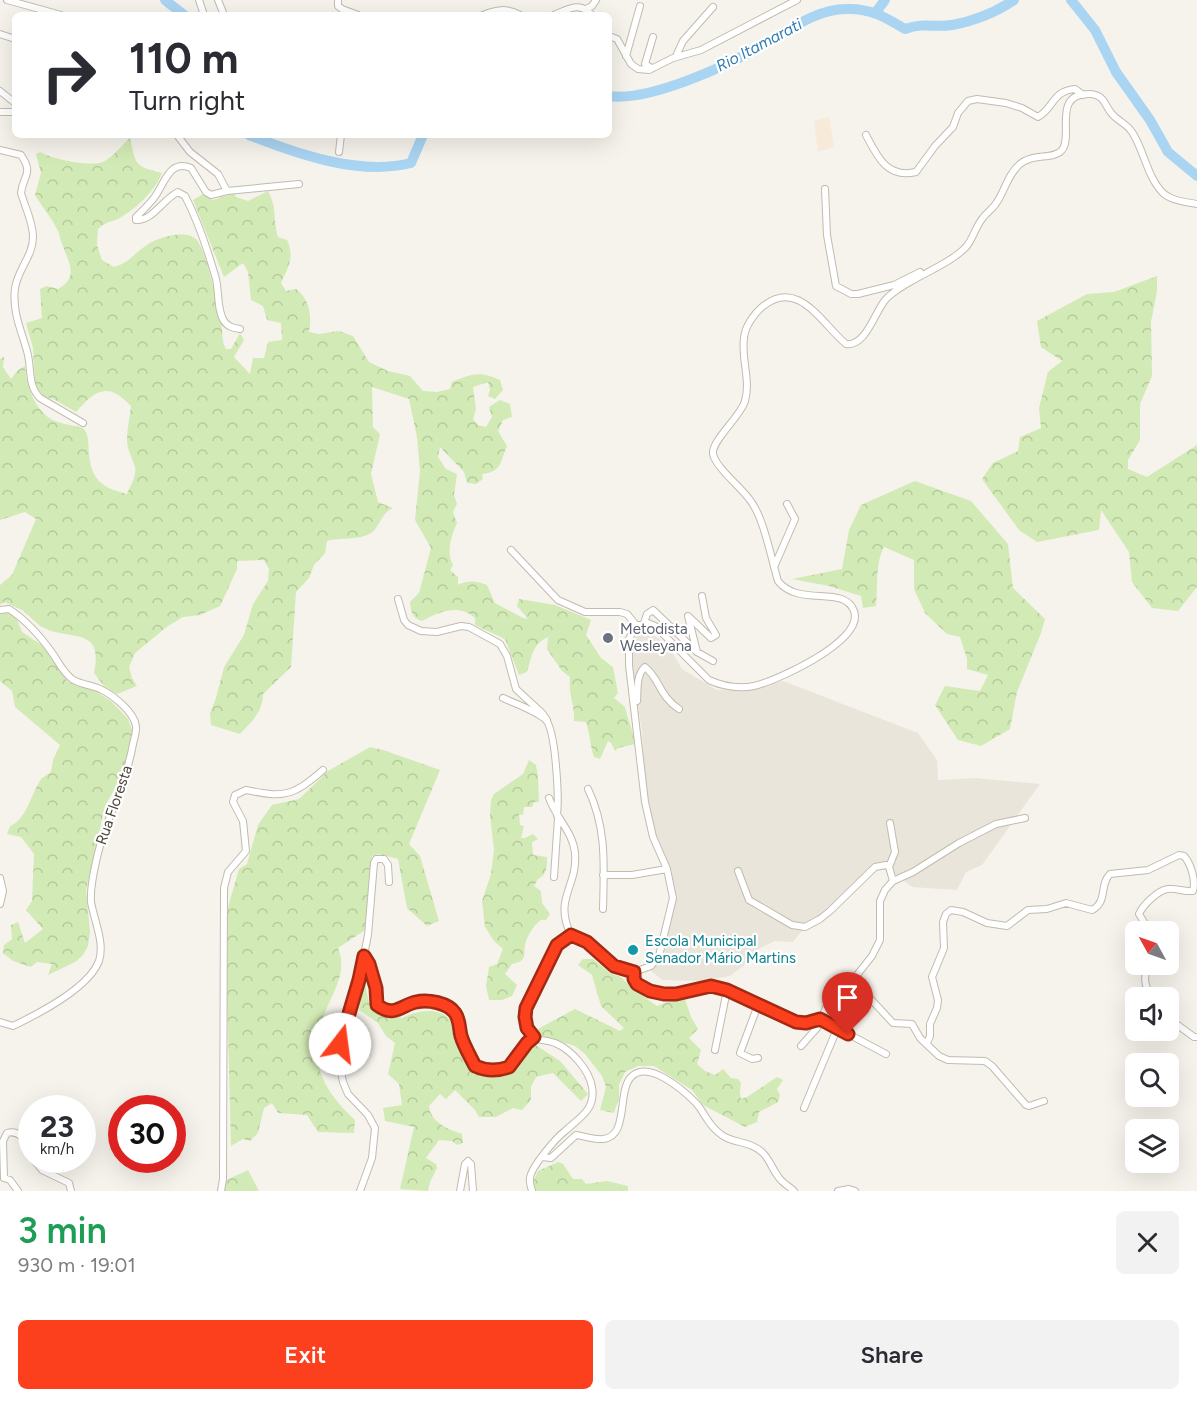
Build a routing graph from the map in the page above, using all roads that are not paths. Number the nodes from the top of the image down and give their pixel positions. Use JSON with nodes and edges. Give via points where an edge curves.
{"nodes":[{"id":1,"x":7,"y":0,"type":"edge"},
{"id":2,"x":338,"y":0,"type":"edge"},
{"id":3,"x":596,"y":0,"type":"edge"},
{"id":4,"x":797,"y":0,"type":"edge"},
{"id":5,"x":640,"y":6,"type":"dead end"},
{"id":6,"x":713,"y":7,"type":"dead end"},
{"id":7,"x":586,"y":9,"type":"junction"},
{"id":8,"x":50,"y":12,"type":"edge"},
{"id":9,"x":350,"y":12,"type":"edge"},
{"id":10,"x":492,"y":12,"type":"edge"},
{"id":11,"x":515,"y":12,"type":"edge"},
{"id":12,"x":560,"y":12,"type":"edge"},
{"id":13,"x":589,"y":12,"type":"edge"},
{"id":14,"x":612,"y":37,"type":"edge"},
{"id":15,"x":653,"y":37,"type":"dead end"},
{"id":16,"x":701,"y":50,"type":"junction"},
{"id":17,"x":677,"y":54,"type":"junction"},
{"id":18,"x":626,"y":56,"type":"junction"},
{"id":19,"x":0,"y":91,"type":"edge"},
{"id":20,"x":1083,"y":94,"type":"junction"},
{"id":21,"x":12,"y":101,"type":"edge"},
{"id":22,"x":866,"y":135,"type":"dead end"},
{"id":23,"x":179,"y":138,"type":"edge"},
{"id":24,"x":341,"y":138,"type":"edge"},
{"id":25,"x":0,"y":150,"type":"edge"},
{"id":26,"x":339,"y":152,"type":"dead end"},
{"id":27,"x":299,"y":184,"type":"dead end"},
{"id":28,"x":825,"y":189,"type":"dead end"},
{"id":29,"x":227,"y":191,"type":"junction"},
{"id":30,"x":1197,"y":204,"type":"edge"},
{"id":31,"x":938,"y":265,"type":"junction"},
{"id":32,"x":240,"y":329,"type":"dead end"},
{"id":33,"x":83,"y":423,"type":"dead end"},
{"id":34,"x":787,"y":504,"type":"dead end"},
{"id":35,"x":511,"y":549,"type":"dead end"},
{"id":36,"x":774,"y":567,"type":"junction"},
{"id":37,"x":702,"y":596,"type":"dead end"},
{"id":38,"x":398,"y":599,"type":"dead end"},
{"id":39,"x":0,"y":610,"type":"edge"},
{"id":40,"x":644,"y":623,"type":"junction"},
{"id":41,"x":636,"y":625,"type":"junction"},
{"id":42,"x":697,"y":652,"type":"junction"},
{"id":43,"x":713,"y":661,"type":"dead end"},
{"id":44,"x":503,"y":698,"type":"dead end"},
{"id":45,"x":679,"y":708,"type":"dead end"},
{"id":46,"x":636,"y":711,"type":"junction"},
{"id":47,"x":547,"y":720,"type":"junction"},
{"id":48,"x":323,"y":770,"type":"dead end"},
{"id":49,"x":588,"y":789,"type":"dead end"},
{"id":50,"x":549,"y":798,"type":"dead end"},
{"id":51,"x":558,"y":817,"type":"junction"},
{"id":52,"x":1025,"y":818,"type":"dead end"},
{"id":53,"x":890,"y":823,"type":"dead end"},
{"id":54,"x":889,"y":867,"type":"junction"},
{"id":55,"x":668,"y":869,"type":"junction"},
{"id":56,"x":738,"y":871,"type":"dead end"},
{"id":57,"x":603,"y":875,"type":"junction"},
{"id":58,"x":554,"y":877,"type":"dead end"},
{"id":59,"x":0,"y":878,"type":"edge"},
{"id":60,"x":893,"y":881,"type":"junction"},
{"id":61,"x":389,"y":882,"type":"dead end"},
{"id":62,"x":0,"y":904,"type":"edge"},
{"id":63,"x":603,"y":909,"type":"dead end"},
{"id":64,"x":1143,"y":921,"type":"edge"},
{"id":65,"x":571,"y":935,"type":"junction"},
{"id":66,"x":364,"y":956,"type":"junction"},
{"id":67,"x":634,"y":972,"type":"junction"},
{"id":68,"x":853,"y":980,"type":"junction"},
{"id":69,"x":727,"y":990,"type":"junction"},
{"id":70,"x":758,"y":1005,"type":"junction"},
{"id":71,"x":820,"y":1019,"type":"junction"},
{"id":72,"x":0,"y":1022,"type":"edge"},
{"id":73,"x":1179,"y":1026,"type":"edge"},
{"id":74,"x":837,"y":1029,"type":"junction"},
{"id":75,"x":534,"y":1037,"type":"junction"},
{"id":76,"x":1197,"y":1037,"type":"edge"},
{"id":77,"x":927,"y":1043,"type":"junction"},
{"id":78,"x":801,"y":1046,"type":"dead end"},
{"id":79,"x":715,"y":1050,"type":"dead end"},
{"id":80,"x":886,"y":1054,"type":"dead end"},
{"id":81,"x":758,"y":1058,"type":"dead end"},
{"id":82,"x":1044,"y":1101,"type":"dead end"},
{"id":83,"x":804,"y":1108,"type":"dead end"},
{"id":84,"x":18,"y":1133,"type":"edge"},
{"id":85,"x":542,"y":1157,"type":"junction"},
{"id":86,"x":48,"y":1173,"type":"edge"},
{"id":87,"x":2,"y":1180,"type":"edge"},
{"id":88,"x":18,"y":1191,"type":"edge"},
{"id":89,"x":71,"y":1191,"type":"edge"},
{"id":90,"x":221,"y":1191,"type":"edge"},
{"id":91,"x":360,"y":1191,"type":"edge"},
{"id":92,"x":460,"y":1191,"type":"edge"},
{"id":93,"x":473,"y":1191,"type":"edge"},
{"id":94,"x":532,"y":1191,"type":"edge"},
{"id":95,"x":794,"y":1191,"type":"edge"},
{"id":96,"x":838,"y":1191,"type":"edge"},
{"id":97,"x":855,"y":1191,"type":"edge"}],
"edges":[{"from":1,"to":8,"type":"street"},
{"from":2,"to":9,"type":"street","via":[[338,6]]},
{"from":3,"to":7,"type":"street"},
{"from":4,"to":16,"type":"street"},
{"from":5,"to":18,"type":"street"},
{"from":6,"to":17,"type":"street","via":[[683,41]]},
{"from":7,"to":12,"type":"street","via":[[575,6]]},
{"from":7,"to":13,"type":"street"},
{"from":10,"to":11,"type":"street","via":[[502,9]]},
{"from":14,"to":18,"type":"street"},
{"from":15,"to":17,"type":"street","via":[[645,66],[651,67]]},
{"from":16,"to":17,"type":"street"},
{"from":16,"to":18,"type":"street","via":[[649,70],[638,69]]},
{"from":19,"to":21,"type":"street"},
{"from":20,"to":22,"type":"street","via":[[1075,89],[1058,94],[1038,117],[1006,103],[968,101],[953,127],[916,172],[904,175],[882,162]]},
{"from":20,"to":30,"type":"street","via":[[1098,95],[1113,116],[1130,128],[1164,194]]},
{"from":20,"to":31,"type":"street","via":[[1073,99],[1066,110],[1063,150],[1032,157],[1018,165],[965,248]]},
{"from":23,"to":29,"type":"street","via":[[218,174]]},
{"from":24,"to":26,"type":"street"},
{"from":25,"to":33,"type":"street","via":[[21,155],[27,164],[28,175],[21,193],[33,235],[32,250],[15,287],[15,306],[28,353],[30,382],[40,398]]},
{"from":27,"to":29,"type":"street"},
{"from":28,"to":31,"type":"street","via":[[826,236],[833,279],[842,291],[858,294],[894,285]]},
{"from":29,"to":32,"type":"street","via":[[211,195],[191,168],[181,165],[172,168],[136,220],[145,219],[178,192],[184,196],[216,280],[222,317],[232,328]]},
{"from":31,"to":36,"type":"street","via":[[887,298],[867,331],[850,344],[799,299],[780,297],[769,301],[749,323],[744,338],[745,404],[713,448],[713,455],[758,513]]},
{"from":34,"to":36,"type":"street","via":[[795,519]]},
{"from":35,"to":41,"type":"street","via":[[558,600],[585,612],[627,614]]},
{"from":36,"to":40,"type":"street","via":[[783,588],[794,594],[849,602],[855,621],[834,647],[769,681],[736,686],[709,680],[655,626]]},
{"from":37,"to":42,"type":"street","via":[[708,622],[716,635],[711,638],[688,616]]},
{"from":38,"to":47,"type":"street","via":[[404,620],[421,631],[469,627],[500,644],[516,689]]},
{"from":39,"to":72,"type":"street","name":"Rua Floresta","via":[[9,609],[19,615],[65,673],[119,702],[136,726],[120,792],[100,840],[92,883],[99,960],[89,976],[46,1010],[13,1026]]},
{"from":40,"to":41,"type":"street"},
{"from":40,"to":42,"type":"street","via":[[653,610]]},
{"from":41,"to":46,"type":"street","via":[[630,639],[629,665]]},
{"from":42,"to":43,"type":"street"},
{"from":44,"to":47,"type":"street"},
{"from":45,"to":46,"type":"street","via":[[665,698],[645,667],[638,680]]},
{"from":46,"to":55,"type":"street","via":[[645,802],[653,837]]},
{"from":47,"to":51,"type":"street","via":[[553,734]]},
{"from":48,"to":90,"type":"street","via":[[294,792],[270,795],[246,790],[235,795],[233,802],[243,821],[246,851],[228,872],[224,888]]},
{"from":49,"to":57,"type":"street","via":[[602,828]]},
{"from":50,"to":51,"type":"street"},
{"from":51,"to":58,"type":"street"},
{"from":51,"to":65,"type":"street","via":[[573,842],[575,855],[564,902],[565,923]]},
{"from":52,"to":60,"type":"street","via":[[996,824]]},
{"from":53,"to":54,"type":"street","via":[[895,852]]},
{"from":54,"to":56,"type":"street","via":[[875,867],[830,911],[805,927],[792,925],[749,900]]},
{"from":54,"to":60,"type":"street"},
{"from":55,"to":57,"type":"street"},
{"from":55,"to":67,"type":"street","via":[[673,898],[659,956],[651,966]]},
{"from":57,"to":63,"type":"street"},
{"from":59,"to":62,"type":"street"},
{"from":60,"to":68,"type":"street","via":[[880,901],[880,940]]},
{"from":61,"to":66,"type":"street","via":[[388,865],[384,859],[376,859]]},
{"from":64,"to":77,"type":"street","via":[[1139,914],[1162,891],[1193,891],[1195,885],[1184,856],[1148,870],[1110,874],[1102,900],[1094,909],[1070,903],[1028,910],[1007,926],[951,910],[943,922],[944,948],[932,977],[938,1008]]},
{"from":65,"to":67,"type":"street","via":[[587,942],[614,966]]},
{"from":65,"to":75,"type":"street","via":[[557,945],[526,1008],[527,1028]]},
{"from":66,"to":75,"type":"street","via":[[376,988],[377,1005],[388,1010],[430,1002],[452,1009],[475,1066],[483,1070],[509,1067]]},
{"from":66,"to":91,"type":"street","via":[[340,1044],[339,1062],[348,1094],[373,1120],[375,1128],[372,1158]]},
{"from":67,"to":69,"type":"street","via":[[637,984],[664,994],[711,986]]},
{"from":68,"to":71,"type":"street","via":[[832,994]]},
{"from":68,"to":77,"type":"street","via":[[893,1023],[912,1024]]},
{"from":69,"to":70,"type":"street"},
{"from":69,"to":79,"type":"street"},
{"from":70,"to":71,"type":"street","via":[[796,1022]]},
{"from":70,"to":81,"type":"street","via":[[740,1053]]},
{"from":71,"to":74,"type":"street"},
{"from":71,"to":78,"type":"street"},
{"from":73,"to":76,"type":"street"},
{"from":74,"to":80,"type":"street"},
{"from":74,"to":83,"type":"street"},
{"from":75,"to":85,"type":"street","via":[[570,1052],[586,1072],[592,1091],[587,1112]]},
{"from":77,"to":82,"type":"street","via":[[948,1060],[985,1061],[1026,1105]]},
{"from":84,"to":87,"type":"street","via":[[7,1133],[3,1141]]},
{"from":85,"to":94,"type":"street","via":[[530,1176]]},
{"from":85,"to":95,"type":"street","via":[[551,1158],[576,1135],[602,1140],[611,1137],[620,1120],[624,1089],[630,1078],[638,1071],[648,1070],[697,1104],[719,1134],[763,1153],[781,1180]]},
{"from":86,"to":89,"type":"street","via":[[69,1183]]},
{"from":87,"to":88,"type":"street","via":[[10,1180]]},
{"from":92,"to":93,"type":"street","via":[[468,1161]]},
{"from":96,"to":97,"type":"street"}]}
